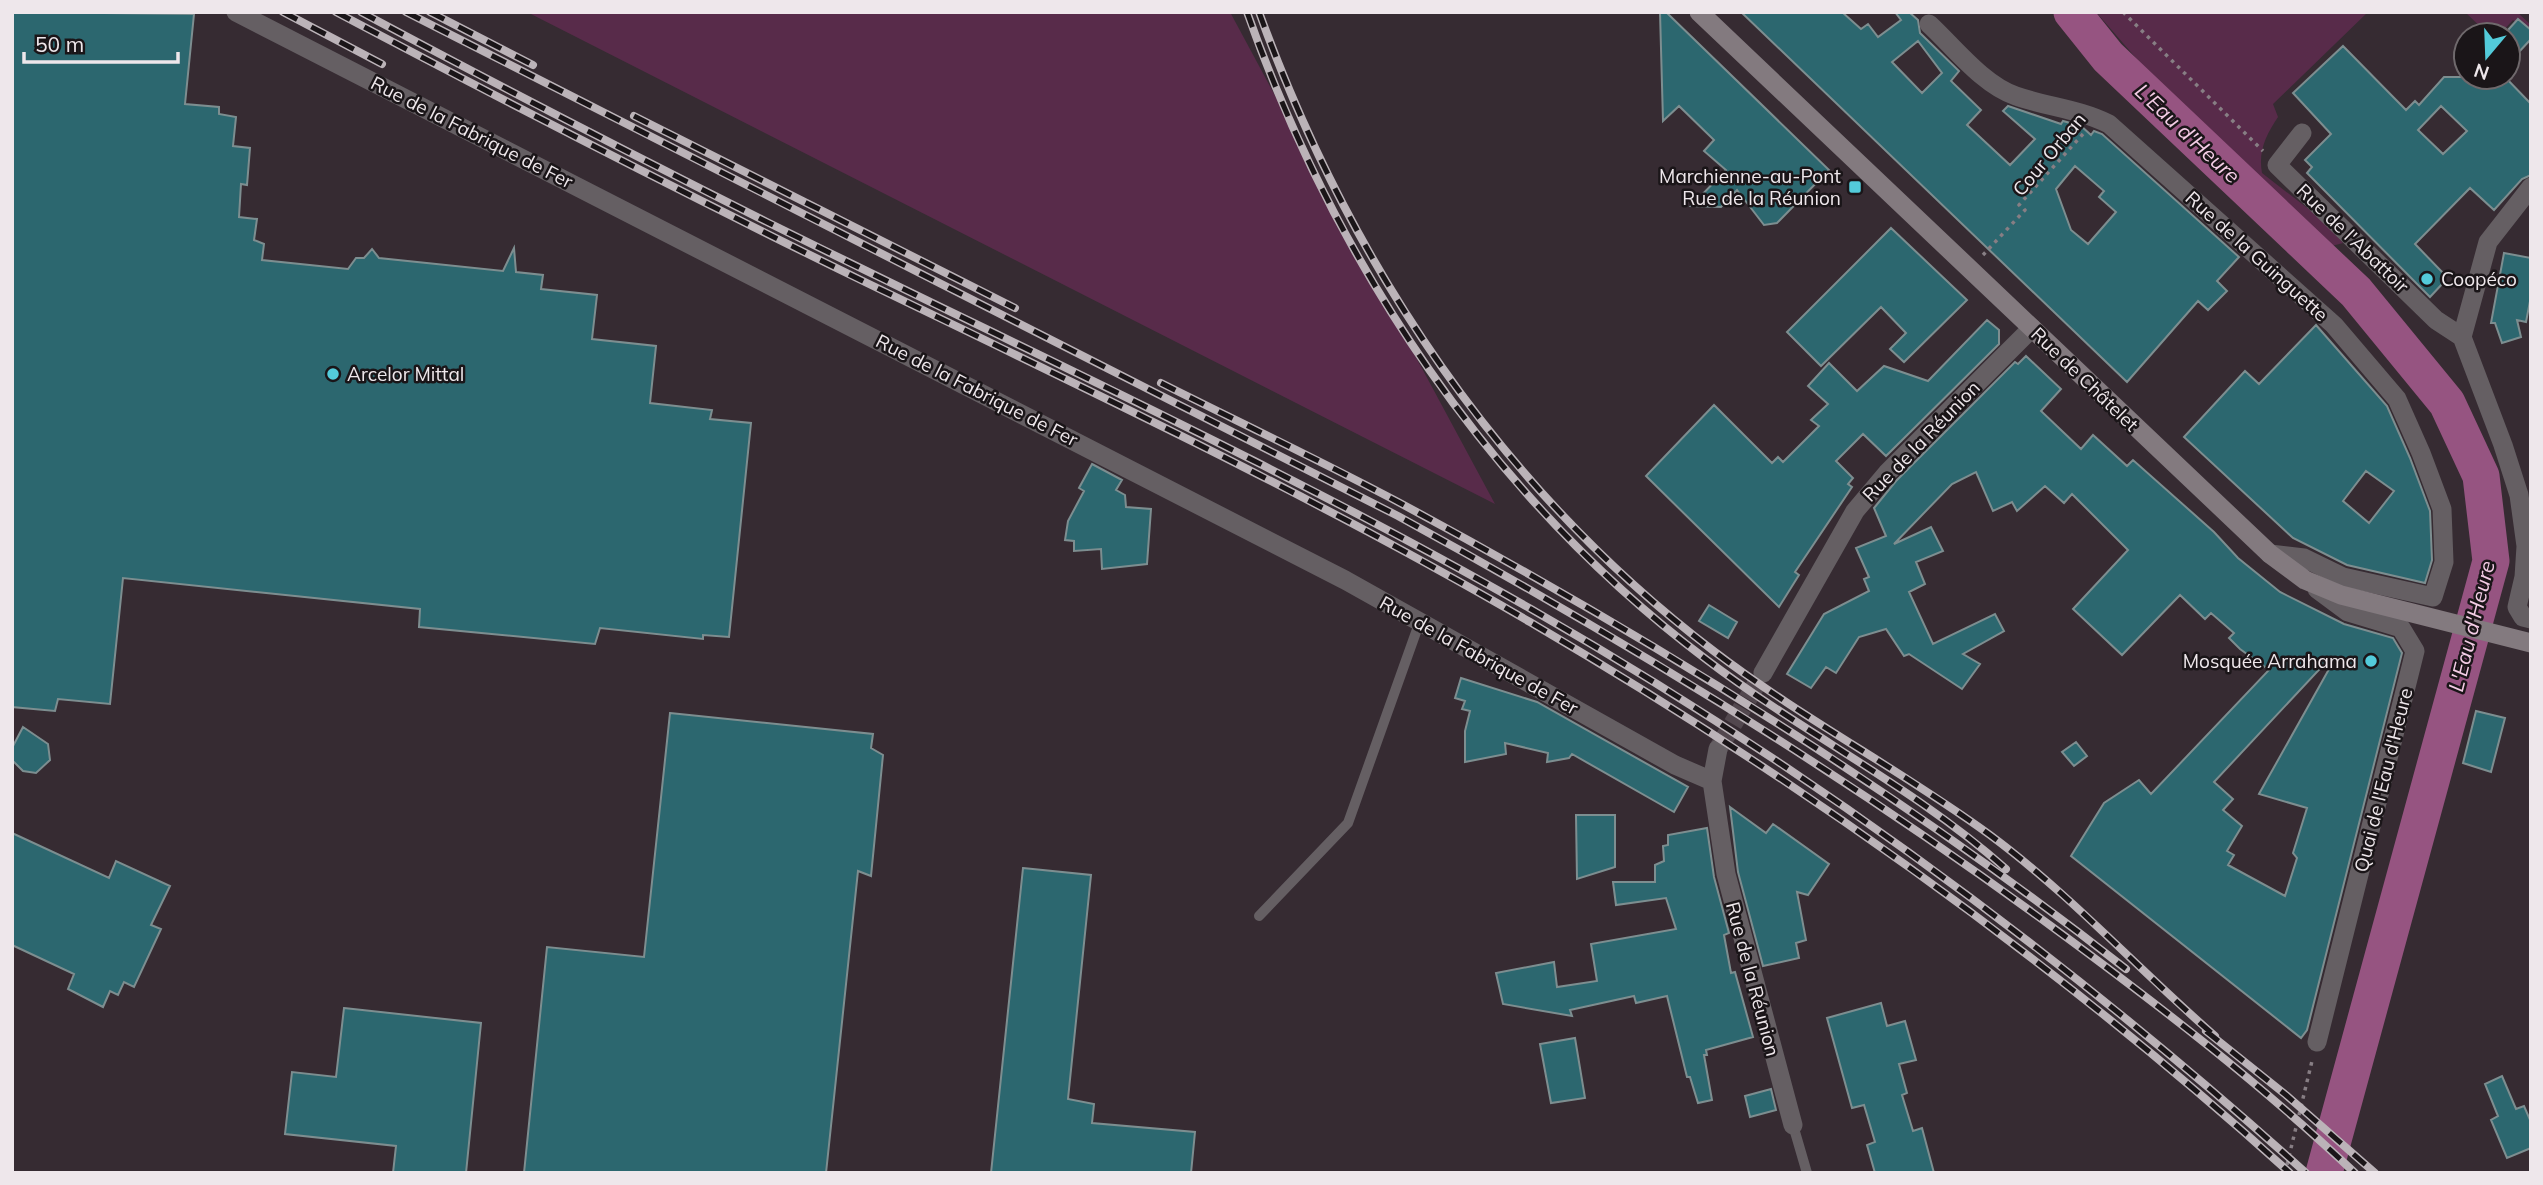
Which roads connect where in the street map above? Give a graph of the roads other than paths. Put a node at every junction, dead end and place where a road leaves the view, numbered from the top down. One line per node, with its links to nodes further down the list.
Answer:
1 (236, 12): 11 (street, Rue de la Fabrique de Fer)
2 (1699, 12): 6 (main road, Rue de Châtelet)
3 (1928, 24): 8 (street, Rue de la Guinguette)
4 (2302, 133): 7 (street, Rue de l'Abattoir)
5 (2531, 187): 7 (street)
6 (2032, 328): 8 (main road, Rue de Châtelet); 13 (street, Rue de la Réunion)
7 (2462, 337): 10 (street)
8 (2270, 554): 9 (main road, Rue de Châtelet)
9 (2305, 580): 12 (main road, Rue de Châtelet); 17 (street, Quai de l'Eau d'Heure)
10 (2531, 619)
11 (1420, 621): 15 (street, Rue de la Fabrique de Fer); 16 (lane)
12 (2531, 643)
13 (1763, 673)
14 (1718, 749): 15 (street, Rue de la Réunion)
15 (1712, 780): 18 (street, Rue de la Réunion)
16 (1259, 916)
17 (2317, 1042)
18 (1793, 1125): 19 (lane)
19 (1807, 1173)

